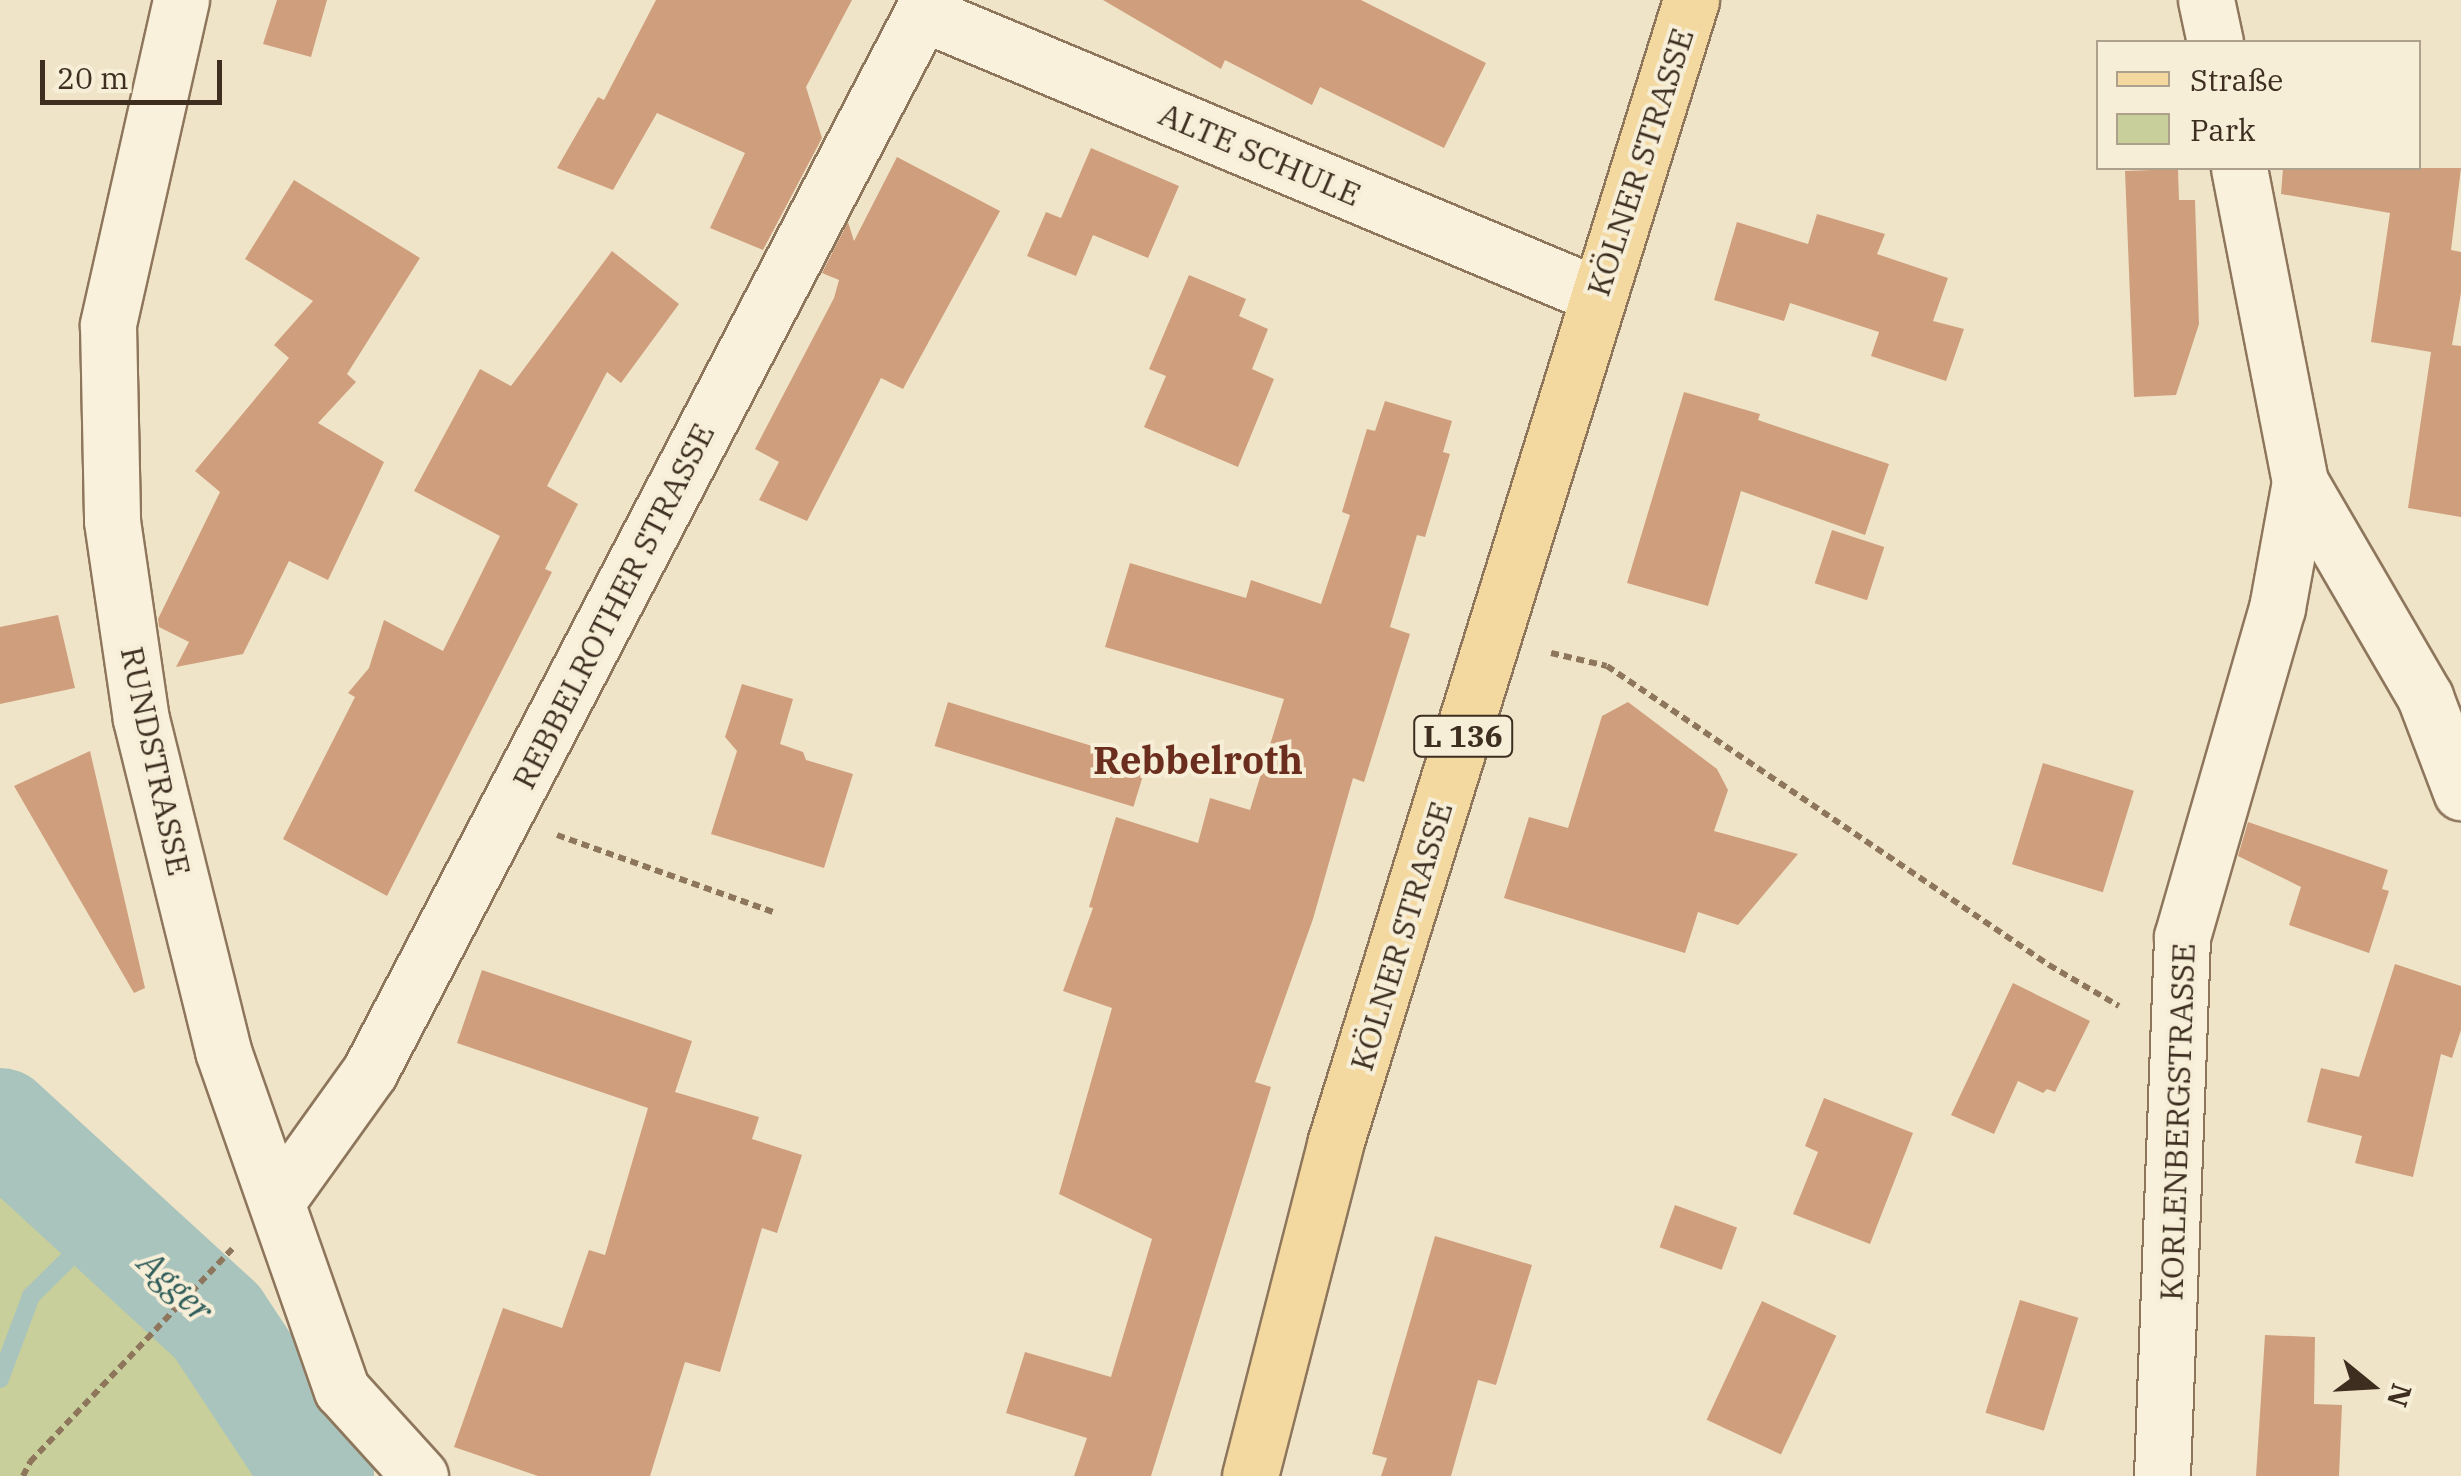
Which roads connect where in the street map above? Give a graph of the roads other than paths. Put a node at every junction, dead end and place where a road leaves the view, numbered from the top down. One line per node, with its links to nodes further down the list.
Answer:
1 (182, 0): 10 (street, RUNDSTRASSE)
2 (1691, 0): 7 (main road, KÖLNER STRASSE / L 136)
3 (2206, 0): 5 (street)
4 (925, 6): 7 (street, ALTE SCHULE); 10 (street, REBBELROTHER STRASSE)
5 (2214, 40)
6 (2239, 170): 8 (street)
7 (1597, 295): 12 (main road, KÖLNER STRASSE / L 136)
8 (2300, 482): 9 (street); 13 (street, KORLENBERGSTRASSE)
9 (2461, 792)
10 (277, 1201): 11 (street, RUNDSTRASSE)
11 (420, 1476)
12 (1250, 1476)
13 (2162, 1476)

